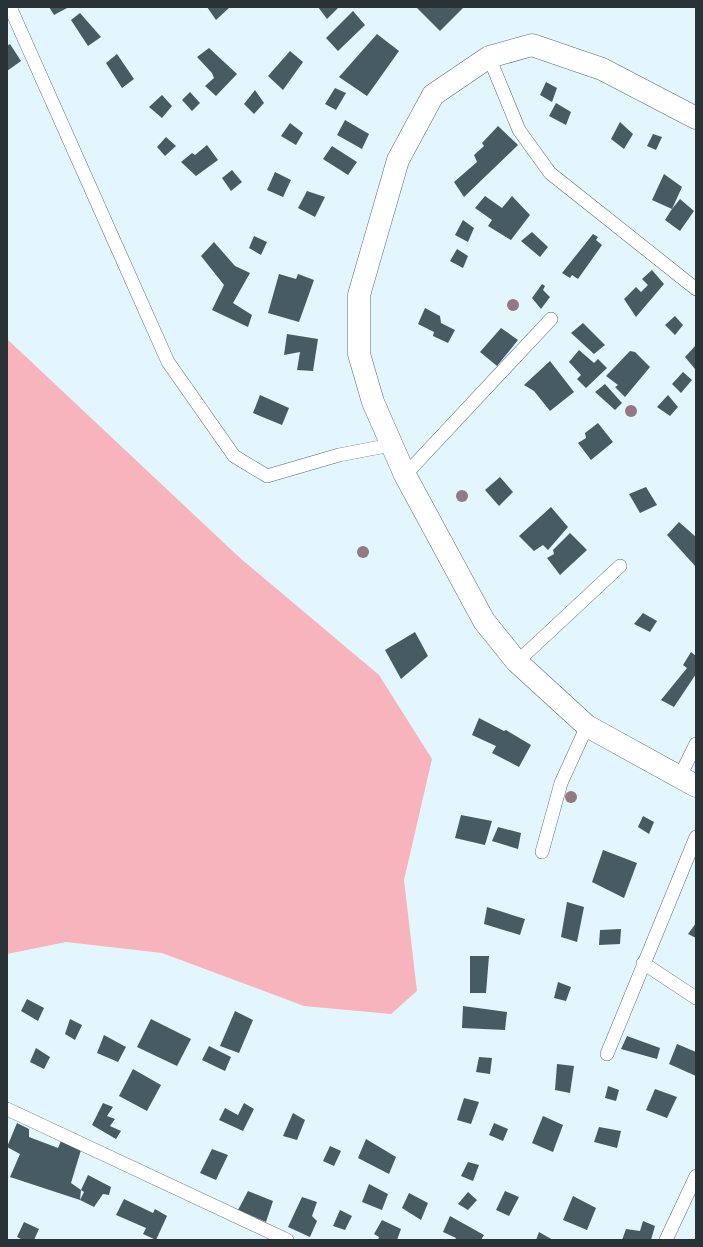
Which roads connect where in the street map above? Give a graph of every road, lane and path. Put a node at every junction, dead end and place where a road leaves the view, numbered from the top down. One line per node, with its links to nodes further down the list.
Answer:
1 (10, 7): 6 (lane)
2 (489, 57): 3 (street); 4 (lane); 6 (street)
3 (696, 118)
4 (696, 289)
5 (551, 319): 7 (lane)
6 (391, 445): 7 (street)
7 (405, 475): 9 (street)
8 (620, 566): 9 (lane)
9 (517, 662): 10 (street)
10 (587, 726): 12 (street); 14 (lane)
11 (696, 744): 12 (lane)
12 (687, 782)
13 (696, 837): 15 (lane)
14 (542, 852)
15 (643, 963): 16 (lane); 17 (lane)
16 (696, 998)
17 (607, 1054)
18 (7, 1109): 20 (lane)
19 (696, 1176): 21 (lane)
20 (287, 1240)
21 (666, 1240)

